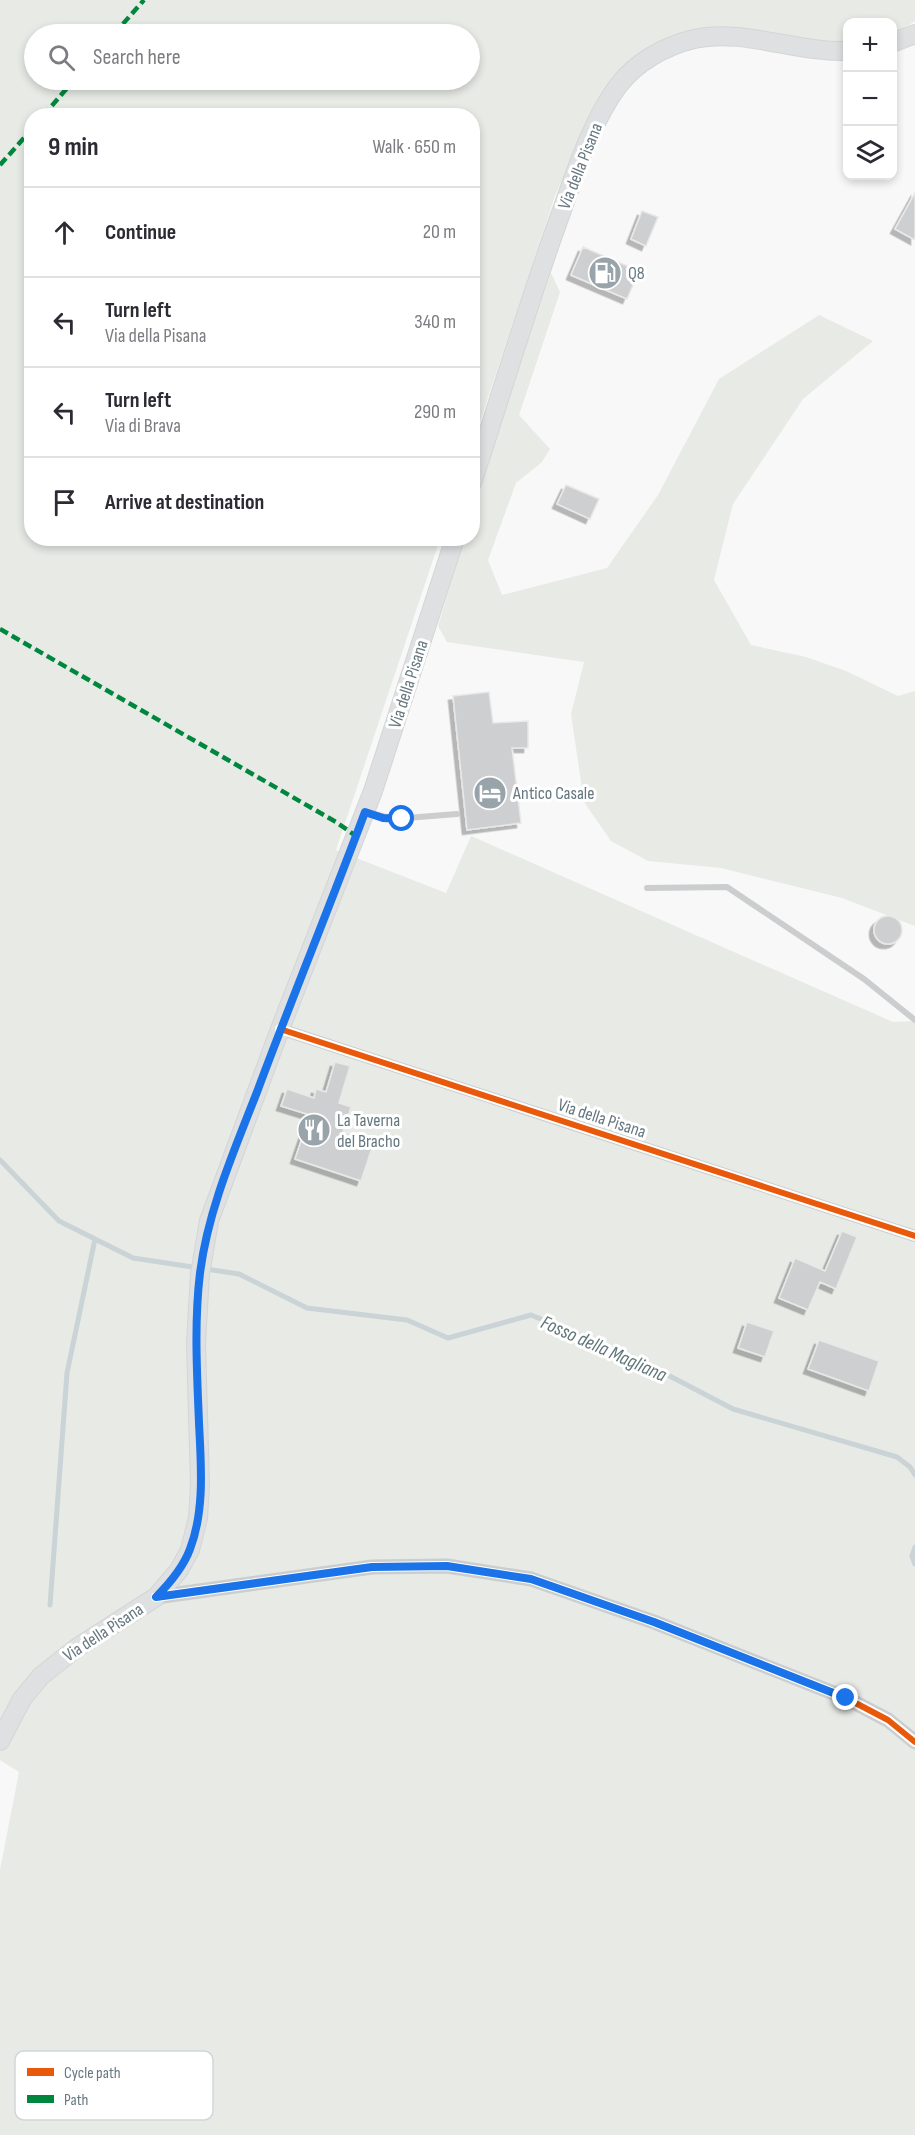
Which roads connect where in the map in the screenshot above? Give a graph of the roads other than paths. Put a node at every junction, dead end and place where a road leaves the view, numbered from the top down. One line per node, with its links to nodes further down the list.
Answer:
1 (915, 34): 2 (main road)
2 (897, 41)
3 (843, 51): 4 (main road, Via della Pisana)
4 (480, 458)
5 (452, 546): 6 (main road, Via della Pisana)
6 (365, 812): 7 (lane); 10 (main road, Via della Pisana)
7 (457, 814)
8 (647, 888): 9 (lane)
9 (915, 1020)
10 (280, 1029): 11 (street, Via della Pisana); 12 (main road, Via della Pisana)
11 (915, 1236)
12 (156, 1597): 13 (main road, Via della Pisana); 14 (street)
13 (0, 1741)
14 (915, 1742)

